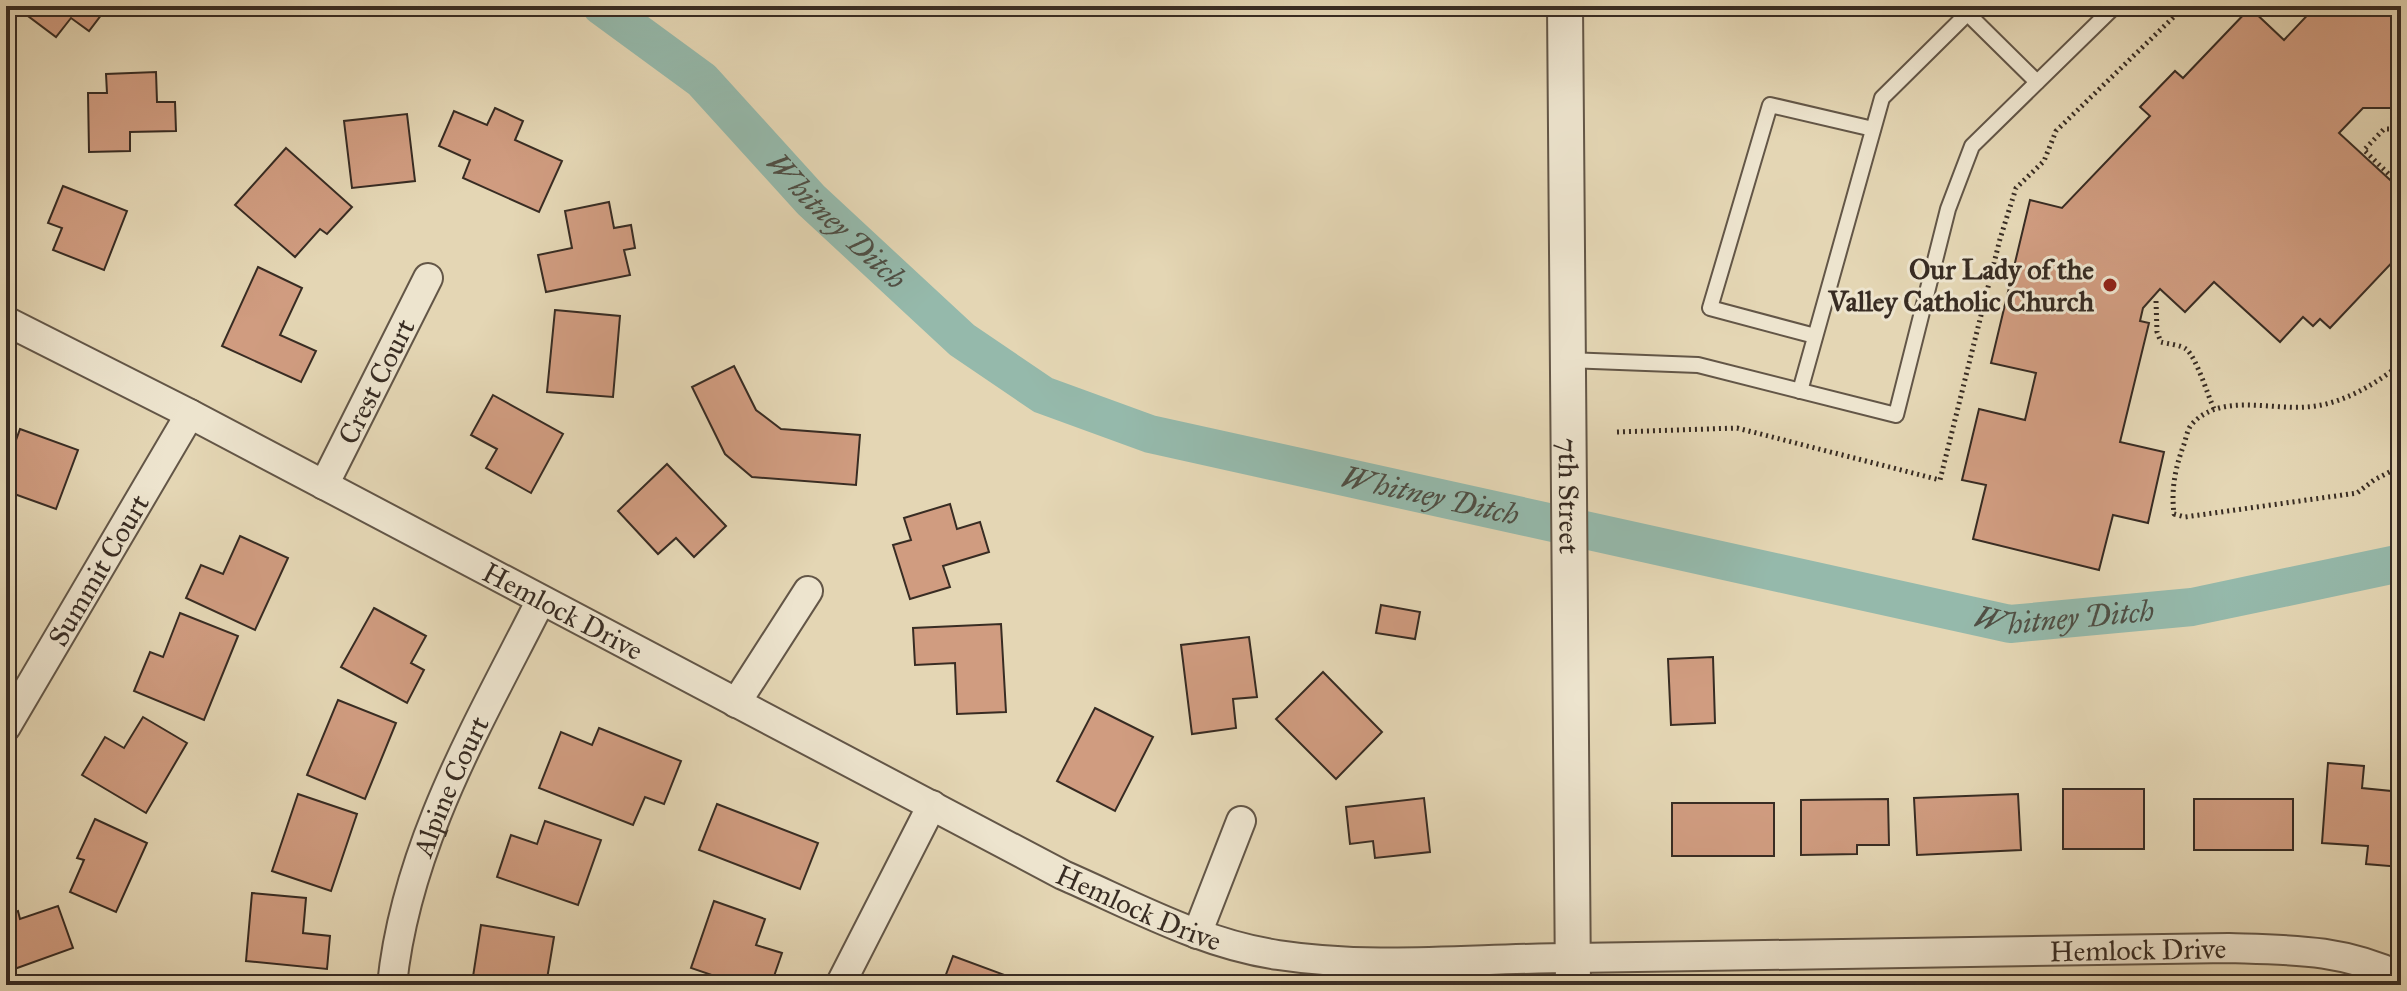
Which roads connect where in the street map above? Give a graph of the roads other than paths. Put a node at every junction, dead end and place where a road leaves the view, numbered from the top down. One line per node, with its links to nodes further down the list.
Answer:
1 (1564, 6): 9 (street, 7th Street)
2 (2115, 6): 4 (lane)
3 (1971, 10): 4 (lane); 5 (lane)
4 (2037, 82): 10 (lane)
5 (1873, 129): 8 (lane); 8 (lane)
6 (428, 278): 12 (street, Crest Court)
7 (6, 321): 11 (street, Hemlock Drive)
8 (1815, 336): 10 (lane)
9 (1567, 360): 10 (lane); 20 (street, 7th Street)
10 (1800, 391)
11 (190, 414): 12 (street, Hemlock Drive); 16 (street, Summit Court)
12 (324, 485): 14 (street, Hemlock Drive)
13 (808, 591): 15 (street)
14 (541, 600): 15 (street, Hemlock Drive); 22 (street, Alpine Court)
15 (736, 703): 17 (street, Hemlock Drive)
16 (6, 727)
17 (932, 805): 19 (street, Hemlock Drive); 23 (street)
18 (1241, 821): 19 (street)
19 (1197, 934): 20 (street, Hemlock Drive)
20 (1572, 971): 21 (street, Hemlock Drive)
21 (2401, 977)
22 (392, 985)
23 (840, 985)

